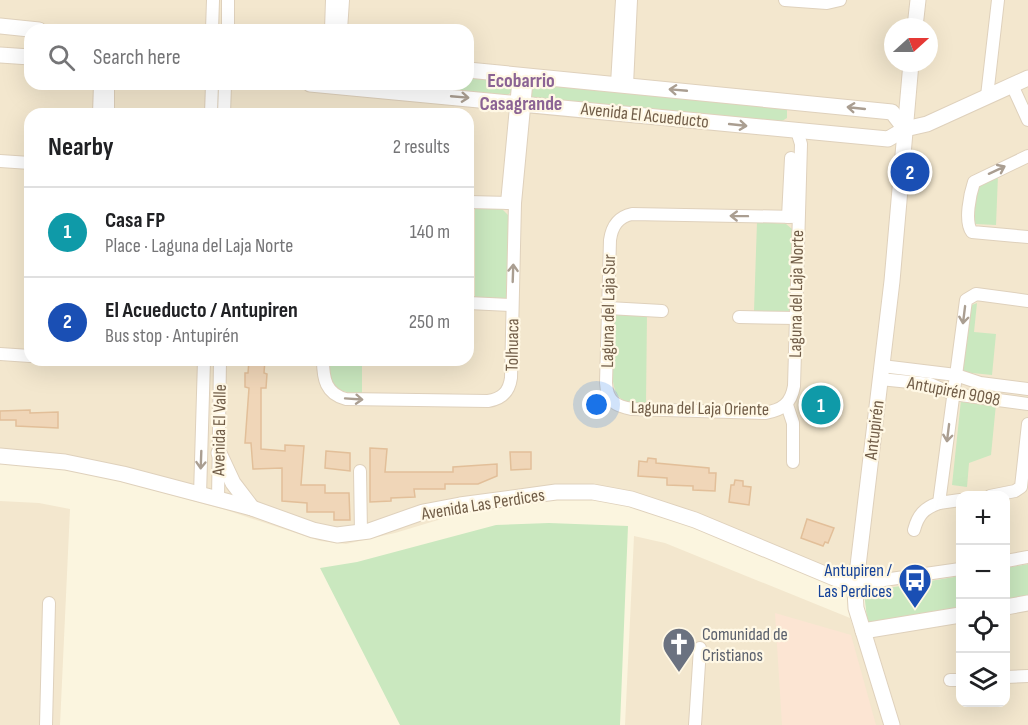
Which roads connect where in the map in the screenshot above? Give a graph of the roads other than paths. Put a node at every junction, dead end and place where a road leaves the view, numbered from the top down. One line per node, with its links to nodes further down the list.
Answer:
1 (213, 0): 12 (street)
2 (228, 0): 13 (street)
3 (332, 0): 14 (street)
4 (343, 0): 15 (street)
5 (622, 0): 24 (street)
6 (631, 0): 24 (street)
7 (786, 0): 8 (street)
8 (840, 0)
9 (918, 0): 11 (street)
10 (998, 0): 31 (street)
11 (916, 18)
12 (212, 24)
13 (228, 24)
14 (331, 24)
15 (341, 24)
16 (0, 26): 17 (street)
17 (24, 28)
18 (0, 54): 19 (street)
19 (24, 56)
20 (474, 71): 22 (street, Avenida El Acueducto)
21 (910, 72): 39 (street, Antupirén)
22 (523, 75): 24 (street, Avenida El Acueducto); 33 (street, Tolhuaca)
23 (1028, 78): 25 (street, Avenida El Acueducto)
24 (622, 85): 32 (street, Avenida El Acueducto, one-way to 24)
25 (1012, 85): 31 (street, Avenida El Acueducto); 38 (street)
26 (99, 90): 34 (street)
27 (108, 90): 35 (street)
28 (212, 90): 36 (street)
29 (225, 90): 37 (street)
30 (386, 90): 33 (street, Avenida El Acueducto, one-way to 33)
31 (987, 96): 39 (street, Avenida El Acueducto)
32 (799, 102): 39 (street, Avenida El Acueducto, one-way to 32); 40 (street)
33 (520, 103): 40 (street, Avenida El Acueducto, one-way to 40); 45 (street, Tolhuaca)
34 (99, 108)
35 (108, 108)
36 (211, 108)
37 (224, 108)
38 (1028, 120)
39 (904, 129): 40 (street, Avenida El Acueducto); 60 (street, Antupirén)
40 (797, 131): 46 (street, Laguna del Laja Norte)
41 (1028, 156): 47 (street, one-way to 41)
42 (0, 161): 43 (street)
43 (24, 163)
44 (474, 202): 45 (street)
45 (511, 203): 50 (street, Tolhuaca, one-way to 45)
46 (793, 217): 51 (street, Laguna del Laja Sur, one-way to 51); 54 (street, Laguna del Laja Norte)
47 (1028, 237)
48 (1028, 301): 61 (street, Antupirén 9098, one-way to 61)
49 (474, 303): 50 (street)
50 (512, 305): 59 (street, Tolhuaca, one-way to 50)
51 (608, 308): 52 (street); 64 (street, Laguna del Laja Sur)
52 (662, 311)
53 (739, 317): 54 (street)
54 (796, 318): 66 (street, Laguna del Laja Norte)
55 (0, 354): 56 (street)
56 (24, 356)
57 (204, 366): 73 (street, Avenida El Valle, one-way to 73)
58 (220, 366): 68 (street, Avenida El Valle)
59 (323, 366)
60 (881, 372): 61 (street, Antupirén 9098); 63 (street, Antupirén 9098); 83 (street, Antupirén)
61 (956, 375): 62 (street, Antupirén 9098); 63 (street)
62 (1028, 389)
63 (953, 394): 65 (street, Antupirén 9098); 76 (street, one-way to 76)
64 (613, 403): 66 (street, Laguna del Laja Oriente)
65 (1028, 404)
66 (787, 405): 70 (street)
67 (1028, 424): 72 (street)
68 (219, 453): 74 (street, Avenida El Valle); 77 (street)
69 (0, 456): 73 (street, Avenida Las Perdices)
70 (793, 462)
71 (360, 471): 79 (street)
72 (1010, 492)
73 (200, 495): 74 (street, Avenida Las Perdices)
74 (218, 500): 77 (street, Avenida Las Perdices)
75 (956, 501): 76 (street)
76 (939, 503): 78 (street)
77 (252, 508): 79 (street, Avenida Las Perdices)
78 (914, 530)
79 (361, 532): 83 (street, Avenida Las Perdices)
80 (1028, 557): 81 (street)
81 (1010, 560)
82 (956, 570): 83 (street, Avenida Las Perdices)
83 (856, 584): 88 (street, Antupirén)
84 (49, 603): 92 (street)
85 (1028, 603): 86 (street)
86 (1010, 606)
87 (956, 616): 88 (street)
88 (863, 631): 94 (street, Antupirén)
89 (700, 648): 93 (street)
90 (1028, 676): 91 (street)
91 (1010, 677)
92 (46, 725)
93 (695, 725)
94 (892, 725)

